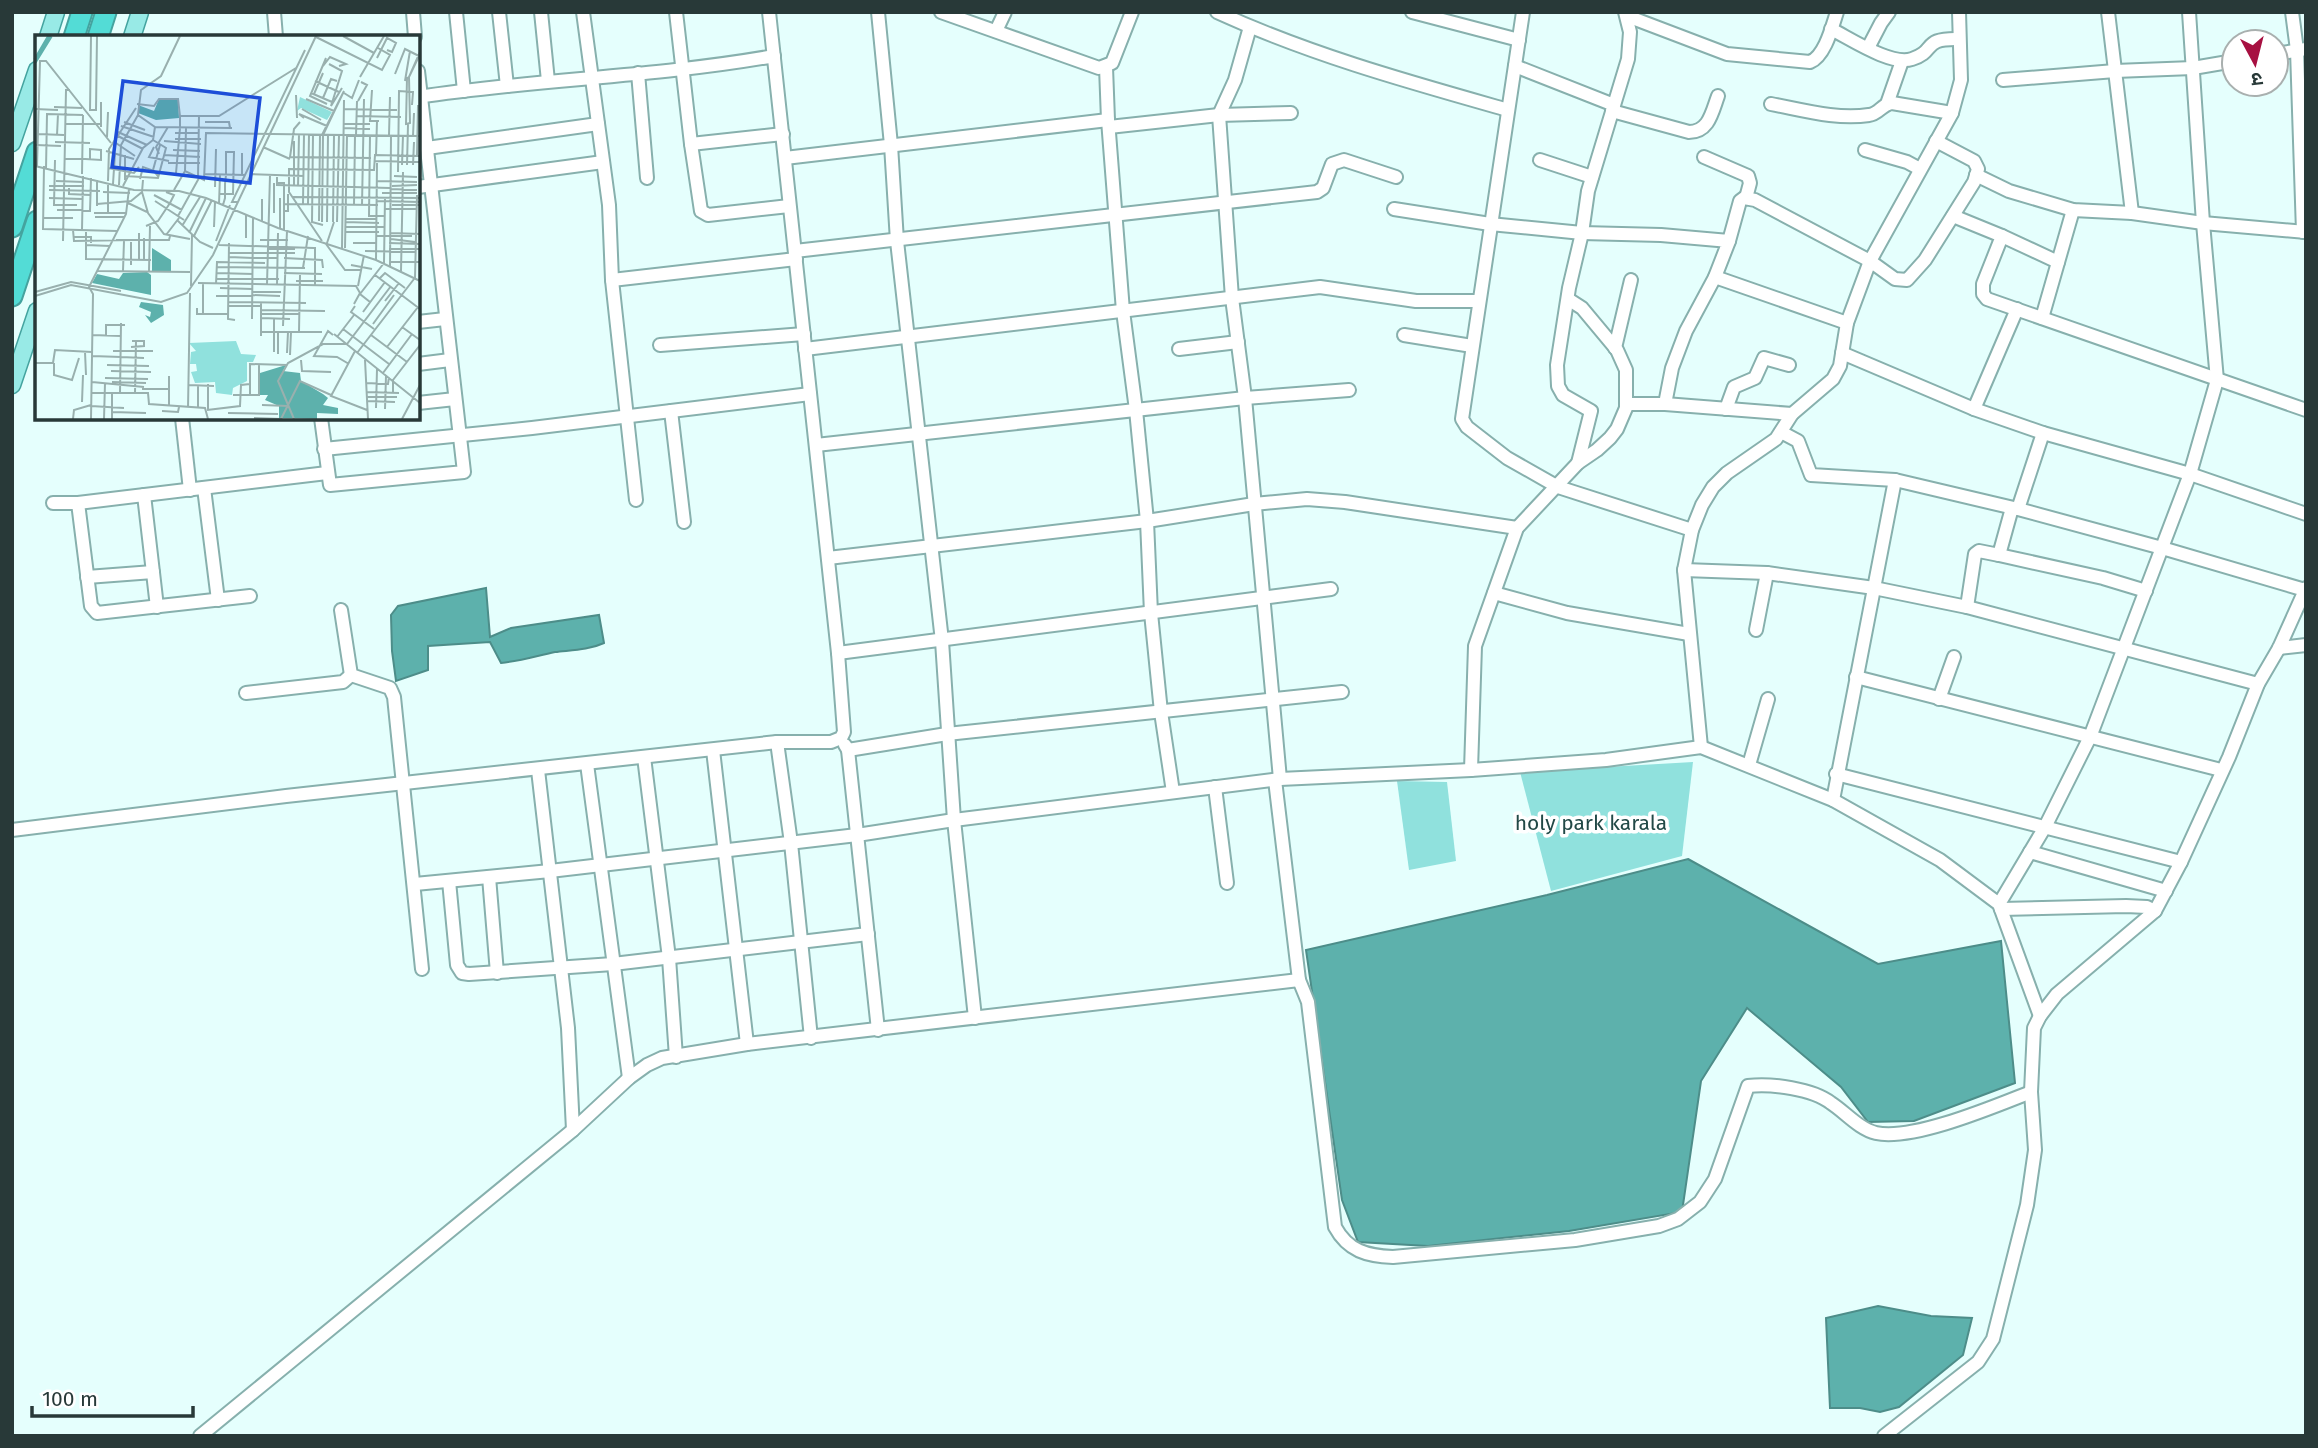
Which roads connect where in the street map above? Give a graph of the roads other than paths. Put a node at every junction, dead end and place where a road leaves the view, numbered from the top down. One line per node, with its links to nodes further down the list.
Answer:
1 (56, 12): 30 (main road)
2 (82, 12): 31 (highway)
3 (106, 12): 32 (highway)
4 (140, 12): 33 (main road)
5 (274, 12): 34 (street)
6 (413, 12): 35 (street)
7 (456, 12): 54 (street)
8 (499, 12): 53 (street)
9 (541, 12): 52 (street)
10 (583, 12): 50 (street)
11 (676, 12): 46 (street)
12 (769, 12): 40 (street)
13 (878, 12): 71 (street)
14 (1005, 12): 29 (street)
15 (1132, 12): 44 (street)
16 (1217, 12): 27 (street)
17 (1412, 12): 36 (street)
18 (1523, 12): 36 (street)
19 (1837, 12): 28 (street)
20 (1889, 12): 38 (street)
21 (1959, 12): 37 (street)
22 (2108, 12): 47 (street)
23 (2189, 12): 45 (street)
24 (2291, 12): 39 (street)
25 (949, 13): 29 (street)
26 (1626, 14): 28 (street); 60 (street)
27 (1250, 27): 61 (street); 64 (street)
28 (1831, 29): 38 (street)
29 (996, 30): 44 (street)
30 (49, 35)
31 (75, 35)
32 (99, 35)
33 (133, 35)
34 (276, 35)
35 (415, 35)
36 (1518, 40): 43 (street)
37 (1959, 40): 41 (street); 63 (street)
38 (1868, 48): 41 (street)
39 (2301, 50): 97 (street)
40 (774, 56): 46 (street); 67 (street)
41 (1902, 61): 59 (street)
42 (2220, 63): 45 (street)
43 (1515, 66): 60 (street); 61 (street)
44 (1106, 67): 66 (street)
45 (2193, 68): 47 (street); 93 (street)
46 (684, 70): 48 (street); 70 (street)
47 (2115, 71): 51 (street); 90 (street)
48 (638, 73): 50 (street); 83 (street)
49 (35, 76): 69 (main road)
50 (591, 77): 52 (street); 65 (street)
51 (2003, 80)
52 (548, 81): 53 (street)
53 (507, 86): 54 (street)
54 (464, 91): 56 (street)
55 (1718, 96): 60 (street)
56 (420, 97)
57 (420, 103): 72 (street)
58 (1771, 104): 59 (street)
59 (1886, 104): 63 (street)
60 (1613, 108): 82 (street)
61 (1508, 110): 94 (street)
62 (1291, 113): 64 (street)
63 (1952, 113): 68 (street)
64 (1219, 115): 66 (street); 86 (street)
65 (598, 124): 72 (street); 78 (street)
66 (1108, 124): 71 (street); 91 (street)
67 (783, 134): 70 (street); 76 (street)
68 (1936, 141): 79 (street); 80 (street)
69 (12, 144)
70 (691, 144): 87 (street)
71 (891, 145): 76 (street); 100 (street)
72 (427, 148): 84 (street)
73 (1865, 150): 79 (street)
74 (1704, 157): 85 (street)
75 (35, 158): 95 (highway)
76 (785, 158): 87 (street)
77 (1540, 160): 82 (street)
78 (604, 162): 84 (street); 106 (street)
79 (1920, 169): 103 (street)
80 (1976, 175): 89 (street); 92 (street)
81 (1396, 177): 86 (street)
82 (1592, 177): 98 (street)
83 (647, 178)
84 (425, 186): 116 (street)
85 (1746, 198): 101 (street); 103 (street)
86 (1226, 204): 91 (street); 109 (street)
87 (789, 206): 102 (street)
88 (1394, 209): 94 (street)
89 (2073, 210): 90 (street); 104 (street)
90 (2132, 213): 93 (street)
91 (1116, 216): 100 (street); 113 (street)
92 (1952, 216): 99 (street); 103 (street)
93 (2203, 223): 97 (street); 132 (street)
94 (1490, 225): 98 (street); 111 (street)
95 (12, 227)
96 (35, 228): 108 (highway)
97 (2305, 232)
98 (1583, 233): 101 (street); 110 (street)
99 (2003, 236): 104 (street); 112 (street)
100 (897, 241): 102 (street); 121 (street)
101 (1728, 241): 105 (street)
102 (795, 255): 106 (street); 119 (street)
103 (1870, 261): 118 (street)
104 (2058, 262): 115 (street)
105 (1715, 277): 118 (street); 140 (street)
106 (612, 280): 147 (street)
107 (1631, 280): 125 (street)
108 (12, 296)
109 (1232, 298): 111 (street); 113 (street); 122 (street)
110 (1568, 299): 125 (street); 156 (street)
111 (1479, 301): 124 (street)
112 (2017, 309): 115 (street); 143 (street)
113 (1123, 311): 121 (street); 142 (street)
114 (35, 317): 133 (main road)
115 (2042, 318): 132 (street)
116 (445, 319): 117 (street); 129 (street)
117 (420, 322)
118 (1847, 323): 128 (street)
119 (804, 334): 123 (street); 126 (street)
120 (1404, 335): 124 (street)
121 (907, 337): 126 (street); 152 (street)
122 (1238, 342): 127 (street); 136 (street)
123 (660, 345)
124 (1472, 346): 160 (street)
125 (1615, 348): 139 (street)
126 (805, 349): 135 (street)
127 (1179, 349)
128 (1842, 353): 143 (street); 146 (street)
129 (450, 360): 130 (street); 137 (street)
130 (420, 364)
131 (1789, 365): 141 (street)
132 (2217, 380): 145 (street); 158 (street)
133 (12, 385)
134 (1349, 390): 136 (street)
135 (810, 394): 144 (street); 154 (street)
136 (1245, 398): 142 (street); 166 (street)
137 (455, 399): 138 (street); 153 (street)
138 (420, 402)
139 (1626, 404): 140 (street); 156 (street)
140 (1665, 404): 141 (street)
141 (1726, 409): 146 (street)
142 (1136, 410): 152 (street); 169 (street)
143 (1974, 410): 151 (street)
144 (671, 411): 147 (street); 170 (street)
145 (2306, 411)
146 (1792, 414): 150 (street)
147 (626, 416): 153 (street); 163 (street)
148 (182, 420): 161 (street)
149 (321, 420): 155 (street)
150 (1781, 432): 159 (street); 172 (street)
151 (2043, 433): 158 (street); 167 (street)
152 (918, 434): 154 (street); 173 (street)
153 (459, 435): 155 (street); 157 (street)
154 (816, 445): 176 (street)
155 (324, 449): 157 (street)
156 (1578, 463): 160 (street)
157 (327, 473): 161 (street)
158 (2190, 474): 168 (street); 174 (street)
159 (1895, 480): 167 (street); 181 (street)
160 (1558, 487): 171 (street); 172 (street)
161 (197, 489): 162 (street); 188 (street)
162 (144, 495): 165 (street); 178 (street)
163 (636, 500)
164 (53, 503): 165 (street)
165 (78, 503): 180 (street)
166 (1254, 504): 169 (street); 171 (street); 187 (street)
167 (2015, 509): 174 (street); 175 (street)
168 (2306, 514)
169 (1147, 521): 173 (street); 192 (street)
170 (684, 522)
171 (1517, 528): 185 (street)
172 (1692, 530): 177 (street)
173 (931, 547): 176 (street); 195 (street)
174 (2162, 548): 183 (street); 184 (street)
175 (1999, 555): 184 (street); 190 (street)
176 (828, 558): 199 (street)
177 (1684, 569): 179 (street); 194 (street)
178 (153, 572): 180 (street); 189 (street)
179 (1767, 573): 181 (street); 193 (street)
180 (87, 577): 189 (street)
181 (1874, 588): 190 (street); 202 (street)
182 (1331, 589): 187 (street)
183 (2305, 589): 197 (street)
184 (2146, 591): 198 (street)
185 (1494, 593): 194 (street); 221 (street)
186 (250, 596): 188 (street)
187 (1263, 597): 192 (street); 206 (street)
188 (218, 600): 189 (street)
189 (157, 607)
190 (1967, 607): 198 (street)
191 (341, 610): 201 (street)
192 (1152, 613): 195 (street); 209 (street)
193 (1756, 630)
194 (1689, 634): 214 (street)
195 (942, 641): 199 (street); 210 (street)
196 (2306, 645): 197 (street)
197 (2279, 648): 203 (street)
198 (2123, 650): 203 (street); 211 (street)
199 (838, 653): 212 (street)
200 (1954, 657): 208 (street)
201 (351, 675): 205 (street); 225 (street)
202 (1856, 677): 208 (street); 223 (street)
203 (2258, 684): 222 (street)
204 (1342, 692): 206 (street)
205 (246, 693)
206 (1273, 698): 209 (street); 224 (street)
207 (1769, 699): 219 (street)
208 (1939, 699): 211 (street)
209 (1161, 712): 210 (street); 227 (street)
210 (947, 734): 216 (street); 229 (street)
211 (2090, 737): 222 (street); 230 (street)
212 (841, 738): 213 (street); 216 (street)
213 (777, 743): 215 (street); 233 (street)
214 (1700, 747): 219 (street); 221 (street)
215 (713, 750): 217 (street); 234 (street)
216 (848, 750): 232 (street)
217 (644, 757): 218 (street); 236 (street)
218 (587, 764): 220 (street); 238 (street)
219 (1749, 765): 228 (street)
220 (538, 770): 225 (street); 239 (street)
221 (1471, 770): 224 (street)
222 (2221, 770): 237 (street)
223 (1836, 775): 228 (street); 230 (street)
224 (1278, 779): 226 (street); 255 (street)
225 (403, 785): 231 (street); 243 (street)
226 (1215, 787): 227 (street); 242 (street)
227 (1173, 792): 229 (street)
228 (1833, 800): 245 (street)
229 (954, 820): 232 (street); 257 (street)
230 (2045, 827): 235 (street); 237 (street)
231 (12, 830)
232 (857, 835): 233 (street); 247 (street)
233 (791, 843): 234 (street); 248 (street)
234 (726, 850): 236 (street); 249 (street)
235 (2030, 852): 244 (street); 245 (street)
236 (656, 859): 238 (street); 250 (street)
237 (2182, 862): 244 (street)
238 (601, 865): 239 (street); 251 (street)
239 (550, 871): 240 (street); 253 (street)
240 (489, 877): 241 (street); 254 (street)
241 (449, 881): 243 (street); 254 (street)
242 (1227, 883)
243 (415, 884): 252 (street)
244 (2166, 891): 246 (street)
245 (2000, 906): 246 (street); 256 (street)
246 (2155, 911): 256 (street)
247 (867, 934): 248 (street); 258 (street)
248 (801, 942): 249 (street); 259 (street)
249 (737, 950): 250 (street); 260 (street)
250 (669, 958): 251 (street); 261 (street)
251 (612, 964): 253 (street); 262 (street)
252 (422, 969)
253 (562, 969): 254 (street); 264 (street)
254 (497, 973)
255 (1299, 980): 257 (street); 263 (street)
256 (2040, 1016): 263 (street)
257 (975, 1018): 258 (street)
258 (878, 1030): 259 (street)
259 (811, 1038): 260 (street)
260 (747, 1044): 261 (street)
261 (676, 1057): 262 (street)
262 (629, 1078): 264 (street)
263 (2031, 1092): 266 (street)
264 (573, 1130): 265 (street)
265 (200, 1436)
266 (1884, 1436)

